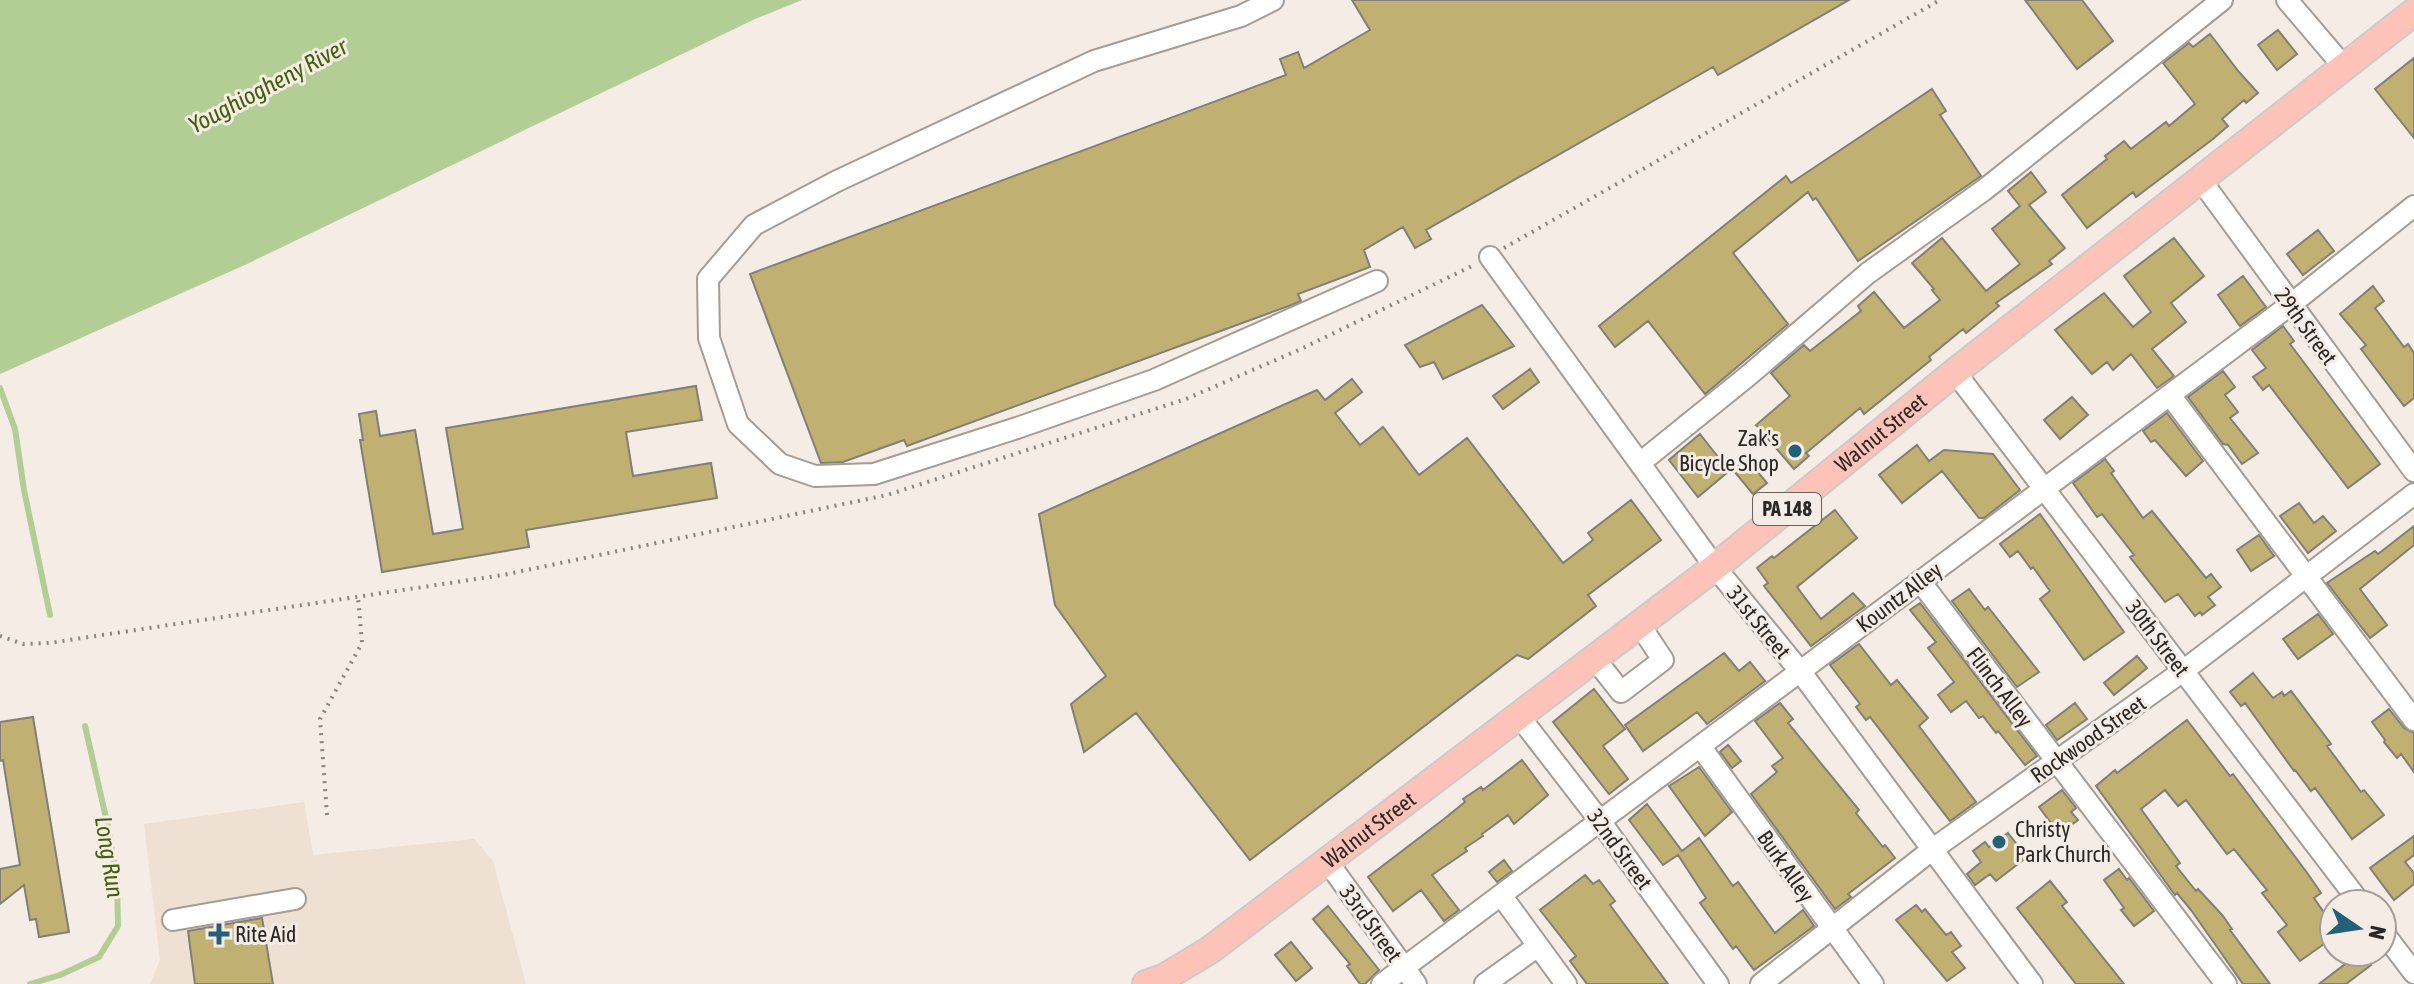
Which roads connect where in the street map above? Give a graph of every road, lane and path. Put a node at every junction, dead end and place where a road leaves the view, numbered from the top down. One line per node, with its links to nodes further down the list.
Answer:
1 (1273, 0): 10 (street)
2 (1940, 0): 9 (path)
3 (2222, 0): 14 (street)
4 (2287, 0): 6 (street)
5 (2414, 12): 6 (main road, Walnut Street / PA 148)
6 (2344, 67): 7 (main road, Walnut Street / PA 148)
7 (2200, 179): 11 (street, 29th Street); 12 (main road, Walnut Street / PA 148)
8 (2413, 208): 11 (street, Kountz Alley)
9 (1490, 257): 14 (street, 31st Street); 21 (path)
10 (1377, 281)
11 (2290, 305): 13 (street, Kountz Alley); 15 (street, 29th Street)
12 (1955, 372): 16 (street, 30th Street); 18 (main road, Walnut Street / PA 148)
13 (2170, 395): 16 (street, Kountz Alley); 19 (street)
14 (1640, 463): 18 (street, 31st Street)
15 (2414, 471)
16 (2044, 489): 20 (street, Kountz Alley); 26 (street, 30th Street)
17 (2414, 494): 19 (street, Rockwood Street)
18 (1715, 567): 22 (main road, Walnut Street / PA 148); 25 (street, 31st Street)
19 (2306, 577): 26 (street, Rockwood Street); 28 (street)
20 (1920, 581): 25 (street, Kountz Alley); 30 (street, Flinch Alley)
21 (358, 596): 23 (path); 31 (path)
22 (1640, 625): 24 (main road, Walnut Street / PA 148); 24 (street)
23 (0, 636)
24 (1595, 659): 27 (main road, Walnut Street / PA 148)
25 (1800, 671): 29 (street, Kountz Alley); 33 (street, 31st Street)
26 (2183, 671): 30 (street, Rockwood Street); 35 (street, 30th Street)
27 (1519, 716): 32 (street, 32nd Street); 34 (main road, Walnut Street / PA 148)
28 (2414, 720)
29 (1700, 746): 32 (street, Kountz Alley); 39 (street, Burk Alley)
30 (2056, 761): 33 (street, Rockwood Street); 52 (street, Flinch Alley)
31 (327, 815)
32 (1600, 821): 36 (street, Kountz Alley); 48 (street, 32nd Street)
33 (1933, 849): 39 (street, Rockwood Street); 51 (street, 31st Street)
34 (1327, 861): 43 (street, 33rd Street); 44 (main road, Walnut Street / PA 148)
35 (2349, 888)
36 (1501, 895): 40 (street); 43 (street, Kountz Alley)
37 (295, 899): 38 (street)
38 (173, 920)
39 (1831, 929): 49 (street, Rockwood Street); 50 (street, Burk Alley)
40 (1538, 946): 46 (street); 47 (street)
41 (2398, 952): 42 (street)
42 (2414, 973)
43 (1410, 976): 45 (street, Kountz Alley)
44 (1146, 984)
45 (1382, 984)
46 (1485, 984)
47 (1566, 984)
48 (1718, 984)
49 (1761, 984)
50 (1873, 984)
51 (2032, 984)
52 (2226, 984)

